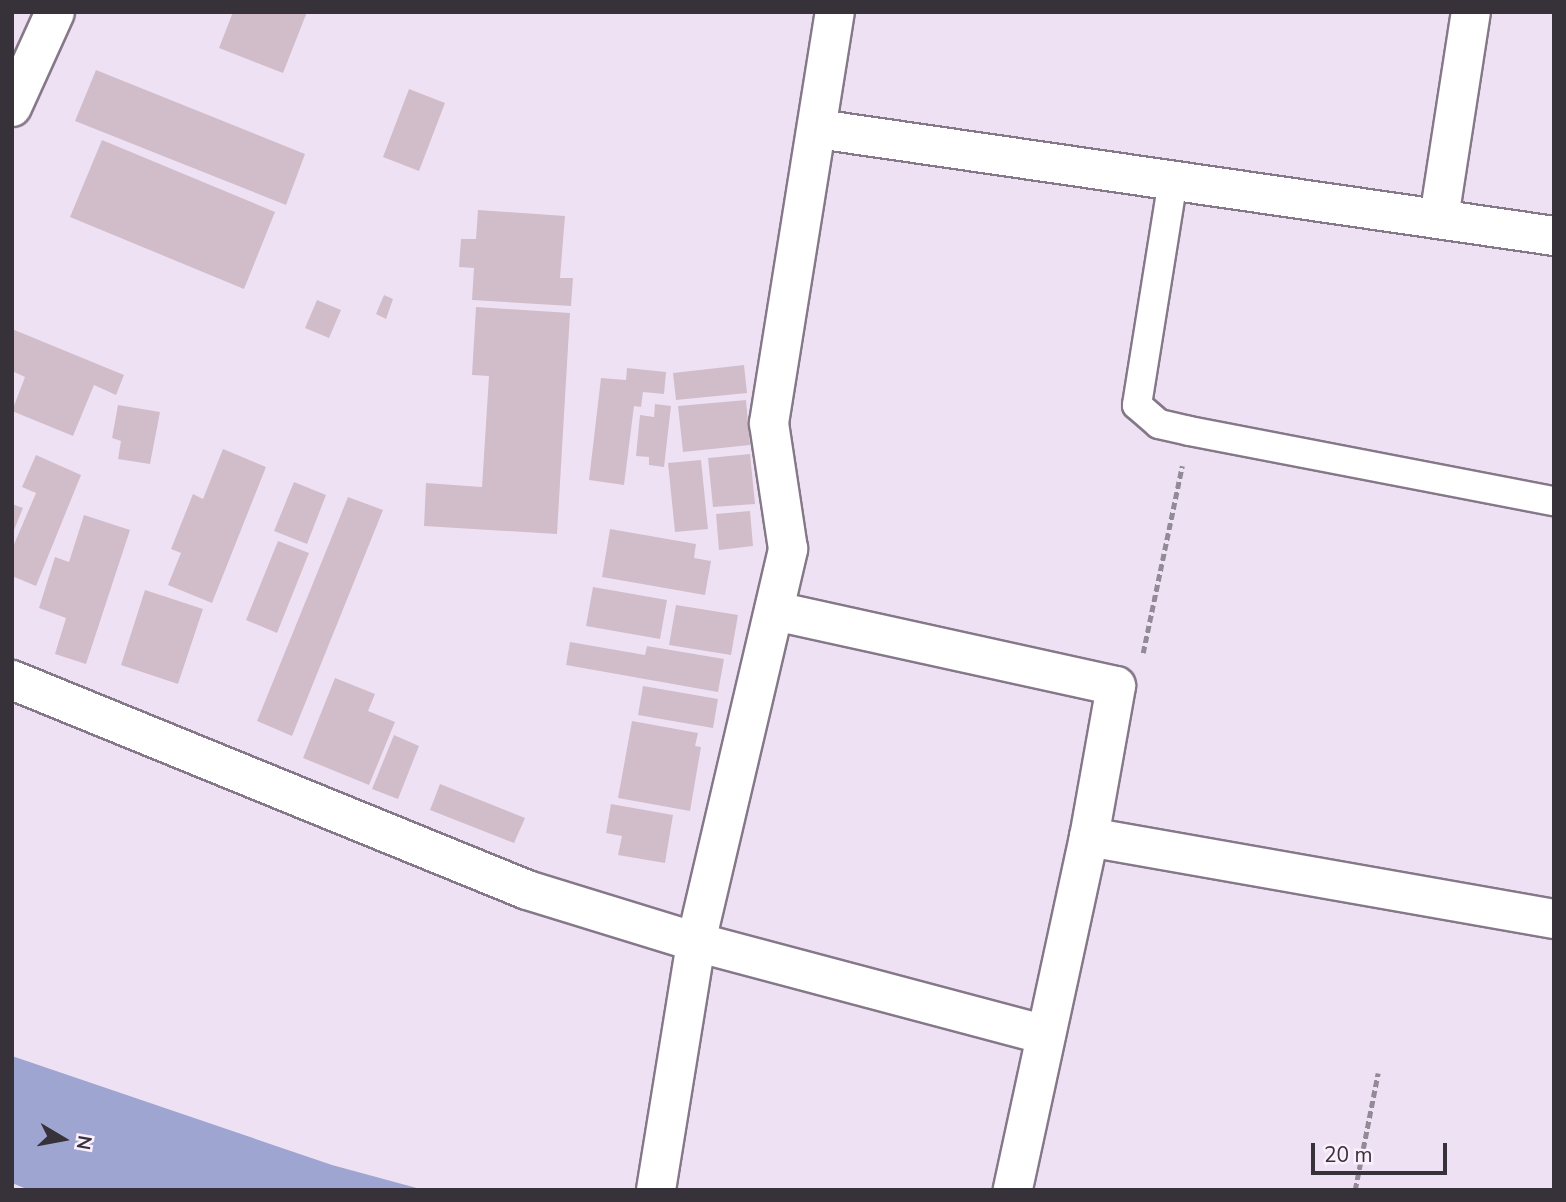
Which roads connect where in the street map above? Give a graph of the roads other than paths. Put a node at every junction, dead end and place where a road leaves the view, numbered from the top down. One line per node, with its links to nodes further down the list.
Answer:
1 (54, 12): 4 (street)
2 (835, 12): 5 (street)
3 (1471, 12): 7 (street)
4 (12, 107)
5 (818, 129): 6 (street); 10 (street)
6 (1172, 180): 7 (street); 9 (lane)
7 (1439, 218): 8 (street)
8 (1554, 236)
9 (1554, 501)
10 (775, 611): 12 (street); 14 (street)
11 (12, 680): 14 (street)
12 (1089, 837): 13 (street); 15 (street)
13 (1554, 919)
14 (696, 942): 15 (street); 16 (street)
15 (1046, 1035): 17 (street)
16 (656, 1190)
17 (1013, 1190)

